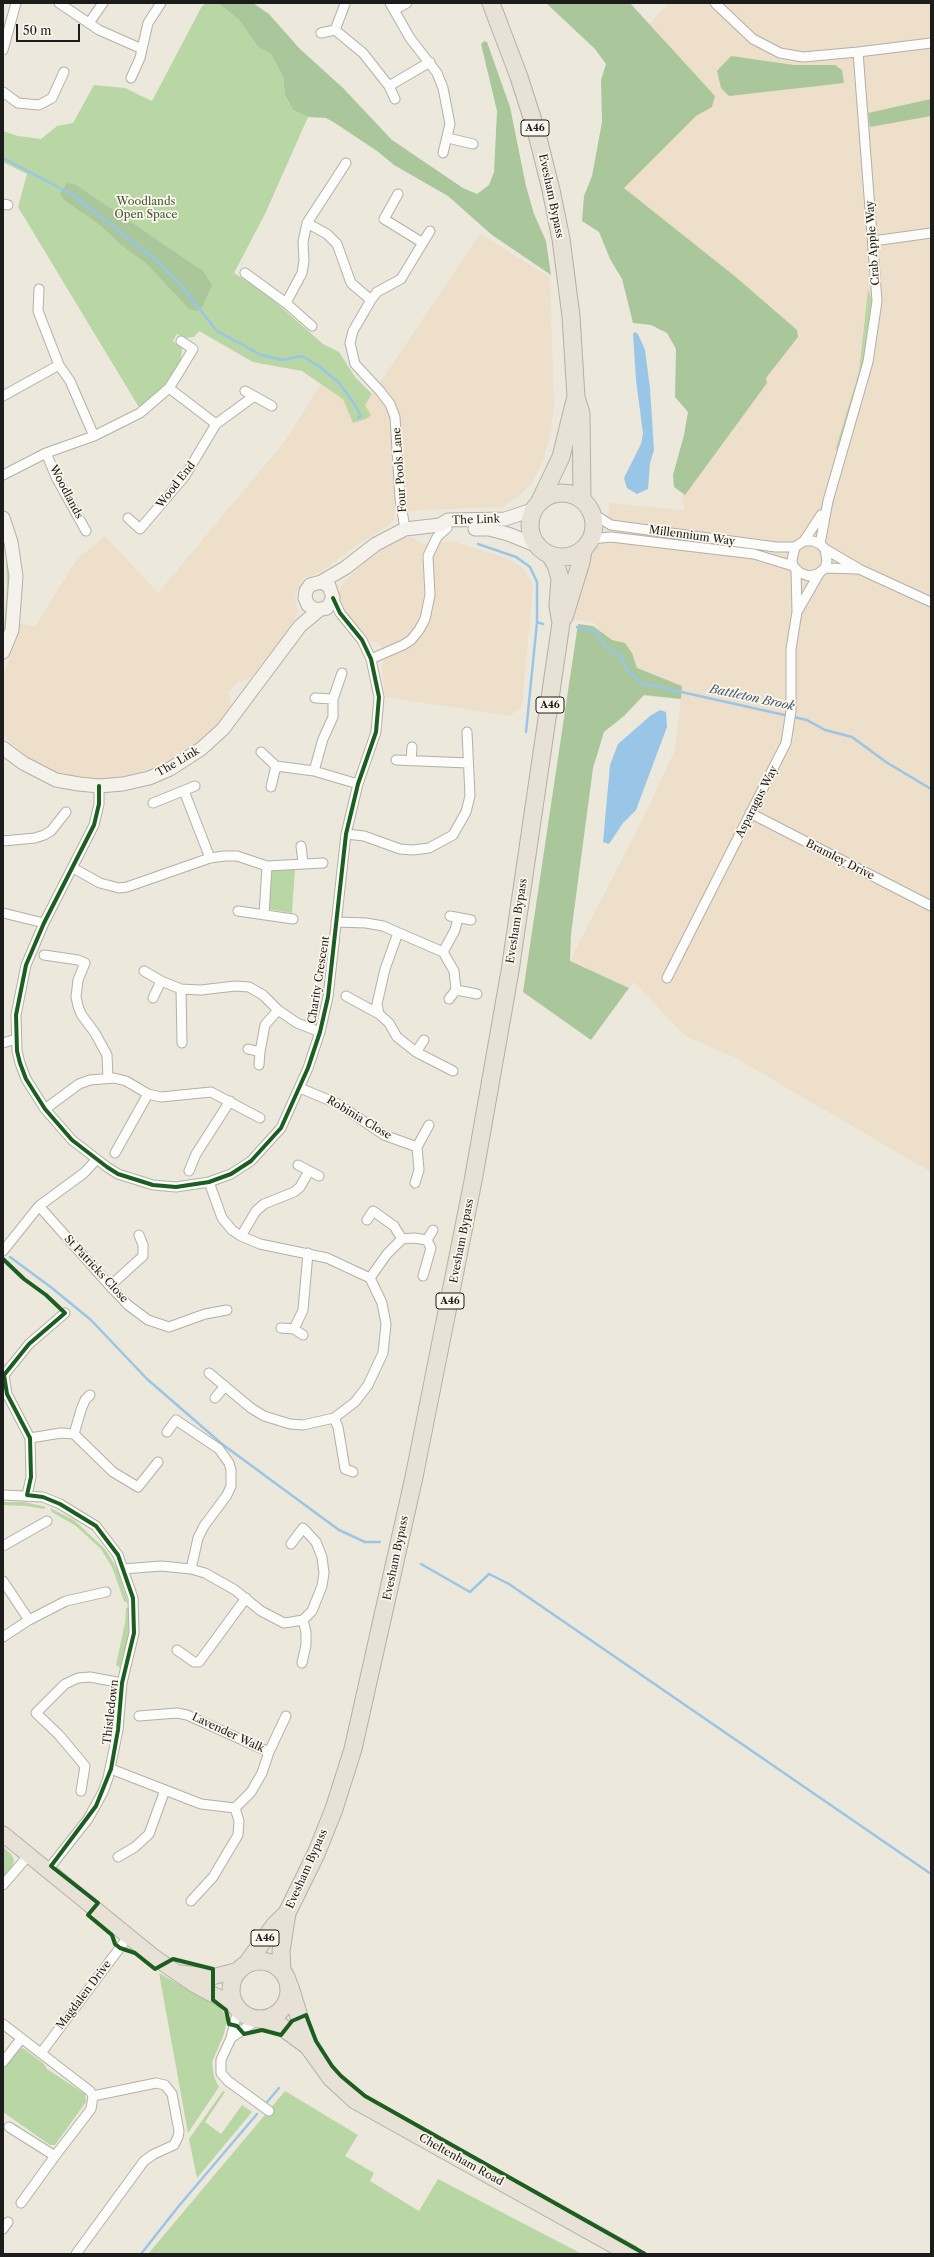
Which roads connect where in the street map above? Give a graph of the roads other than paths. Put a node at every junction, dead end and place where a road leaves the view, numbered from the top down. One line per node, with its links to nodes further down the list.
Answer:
1 (16, 3): 11 (street)
2 (60, 3): 10 (street)
3 (103, 3): 10 (street)
4 (162, 3): 16 (street)
5 (407, 3): 9 (street)
6 (491, 3): 45 (highway, Evesham Bypass / A46)
7 (715, 3): 17 (street)
8 (345, 4): 12 (street)
9 (392, 6): 18 (street)
10 (89, 23): 16 (street)
11 (7, 24): 15 (street)
12 (335, 30): 13 (street); 21 (street)
13 (321, 33)
14 (931, 43): 17 (street)
15 (3, 50)
16 (142, 50): 20 (street)
17 (858, 52): 32 (street, Crab Apple Way)
18 (430, 62): 21 (street); 24 (street)
19 (64, 72): 22 (street)
20 (131, 78)
21 (389, 86): 23 (street)
22 (3, 92)
23 (395, 99)
24 (448, 138): 25 (street); 26 (street)
25 (473, 144)
26 (443, 153)
27 (346, 163): 29 (street)
28 (398, 194): 33 (street)
29 (307, 223): 36 (street); 37 (street)
30 (430, 230): 33 (street, Four Pools Lane)
31 (931, 233): 32 (street)
32 (873, 241): 51 (street, Crab Apple Way)
33 (423, 243): 36 (street, Four Pools Lane)
34 (245, 274): 37 (street)
35 (39, 289): 40 (street)
36 (371, 300): 57 (street, Four Pools Lane)
37 (286, 303): 38 (street)
38 (312, 326)
39 (181, 341): 41 (street, Woodlands)
40 (59, 365): 43 (street); 48 (street)
41 (169, 388): 47 (street); 48 (street, Woodlands)
42 (245, 391): 44 (street)
43 (3, 396)
44 (253, 397): 46 (street); 47 (street, Wood End)
45 (576, 397): 52 (highway, Evesham Bypass / A46); 53 (highway, Evesham Bypass / A46)
46 (272, 406)
47 (216, 424): 55 (street, Wood End)
48 (94, 436): 49 (street, Woodlands)
49 (46, 453): 50 (street, Woodlands); 58 (street, Woodlands)
50 (3, 475)
51 (828, 501): 59 (street, Crab Apple Way); 62 (street, Crab Apple Way)
52 (538, 505): 53 (highway); 56 (street, The Link); 63 (highway)
53 (587, 506): 60 (highway); 61 (street, Millennium Way)
54 (3, 518): 73 (street)
55 (128, 518)
56 (444, 526): 57 (street, The Link); 63 (street, The Link); 74 (street)
57 (405, 529): 67 (street, The Link)
58 (86, 531)
59 (804, 541): 61 (street); 62 (street, Millennium Way)
60 (587, 545): 63 (highway); 64 (street, Millennium Way); 71 (highway, Evesham Bypass / A46)
61 (795, 547): 64 (street)
62 (823, 547): 65 (street, Millennium Way); 66 (street)
63 (544, 551): 71 (highway, Evesham Bypass / A46)
64 (794, 568): 66 (street, Millennium Way); 70 (street, Asparagus Way)
65 (858, 569): 66 (street, Millennium Way); 68 (street, Millennium Way)
66 (823, 570): 70 (street, Asparagus Way)
67 (326, 598): 69 (street); 69 (street, The Link); 72 (street, The Link); 74 (street, Charity Crescent)
68 (931, 602)
69 (307, 603): 72 (street, The Link)
70 (797, 612): 94 (street, Asparagus Way)
71 (561, 623): 208 (highway, Evesham Bypass / A46)
72 (300, 626): 88 (street, The Link)
73 (3, 652)
74 (371, 659): 87 (street, Charity Crescent)
75 (342, 673): 77 (street)
76 (315, 698): 77 (street)
77 (333, 699): 86 (street)
78 (467, 732): 84 (street)
79 (412, 747): 83 (street)
80 (4, 750): 88 (street, The Link)
81 (261, 752): 85 (street)
82 (396, 760): 83 (street)
83 (411, 760): 84 (street)
84 (468, 763): 95 (street)
85 (276, 766): 86 (street); 90 (street)
86 (314, 771): 87 (street)
87 (358, 784): 95 (street, Charity Crescent)
88 (99, 786): 102 (street, Charity Crescent)
89 (195, 786): 91 (street)
90 (270, 787)
91 (184, 791): 92 (street); 98 (street)
92 (153, 803)
93 (66, 812): 96 (street)
94 (750, 814): 103 (street, Bramley Drive); 115 (street, Asparagus Way)
95 (346, 834): 109 (street, Charity Crescent)
96 (3, 841)
97 (301, 846): 99 (street)
98 (210, 858): 101 (street); 102 (street)
99 (302, 863): 100 (street); 101 (street)
100 (323, 863)
101 (267, 866): 106 (street)
102 (73, 868): 110 (street, Charity Crescent)
103 (931, 906)
104 (238, 912): 106 (street)
105 (3, 913): 110 (street)
106 (264, 915): 107 (street)
107 (293, 919)
108 (471, 920): 112 (street)
109 (336, 922): 111 (street); 125 (street, Charity Crescent)
110 (44, 923): 126 (street, Charity Crescent)
111 (398, 932): 112 (street); 124 (street)
112 (443, 952): 118 (street)
113 (44, 955): 135 (street)
114 (144, 971): 116 (street)
115 (667, 978)
116 (161, 981): 117 (street); 121 (street)
117 (181, 989): 123 (street); 129 (street)
118 (456, 990): 119 (street); 122 (street)
119 (477, 994)
120 (346, 996): 124 (street)
121 (153, 998)
122 (449, 999)
123 (278, 1010): 125 (street); 131 (street)
124 (379, 1014): 132 (street)
125 (320, 1032): 136 (street, Charity Crescent)
126 (16, 1039): 128 (street); 139 (street, Charity Crescent)
127 (424, 1040): 132 (street)
128 (3, 1043)
129 (182, 1043)
130 (248, 1049): 131 (street)
131 (260, 1052): 133 (street)
132 (416, 1052): 134 (street)
133 (259, 1065)
134 (453, 1071)
135 (108, 1078): 137 (street); 139 (street)
136 (300, 1088): 142 (street, Robinia Close); 149 (street, Charity Crescent)
137 (148, 1094): 138 (street); 143 (street)
138 (230, 1101): 140 (street); 146 (street)
139 (45, 1109): 144 (street, Charity Crescent)
140 (260, 1118)
141 (429, 1125): 142 (street)
142 (417, 1147): 150 (street)
143 (115, 1153)
144 (96, 1160): 149 (street, Charity Crescent); 151 (street)
145 (298, 1165): 147 (street)
146 (189, 1171)
147 (309, 1171): 148 (street); 155 (street)
148 (319, 1176)
149 (209, 1182): 155 (street)
150 (415, 1183)
151 (39, 1206): 158 (street); 162 (street, St Patricks Close)
152 (367, 1220): 156 (street)
153 (433, 1230): 157 (street)
154 (139, 1235): 162 (street)
155 (241, 1236): 159 (street)
156 (402, 1239): 157 (street); 161 (street)
157 (427, 1240): 160 (street)
158 (3, 1251)
159 (308, 1253): 161 (street); 166 (street)
160 (423, 1276)
161 (370, 1278): 173 (street)
162 (110, 1286): 163 (street, St Patricks Close)
163 (227, 1310)
164 (65, 1313): 169 (street)
165 (281, 1328): 166 (street)
166 (294, 1329): 167 (street)
167 (303, 1335)
168 (209, 1373): 170 (street)
169 (4, 1375): 176 (street)
170 (225, 1386): 172 (street); 173 (street)
171 (90, 1396): 175 (street)
172 (215, 1398)
173 (334, 1418): 178 (street)
174 (167, 1432): 185 (street)
175 (74, 1434): 176 (street); 177 (street)
176 (30, 1438): 180 (street)
177 (158, 1462)
178 (353, 1472)
179 (3, 1495): 180 (street, Thistledown)
180 (27, 1495): 184 (street, Thistledown)
181 (47, 1521): 183 (street)
182 (291, 1544): 190 (street)
183 (3, 1546)
184 (124, 1569): 185 (street); 194 (street, Thistledown)
185 (191, 1569): 188 (street)
186 (3, 1582): 189 (street)
187 (106, 1592): 189 (street)
188 (246, 1598): 190 (street); 192 (street)
189 (28, 1620): 191 (street)
190 (303, 1620): 193 (street)
191 (3, 1637)
192 (177, 1650)
193 (302, 1663)
194 (122, 1682): 198 (street, Thistledown); 200 (street)
195 (139, 1716): 197 (street, Lavender Walk)
196 (286, 1716): 197 (street, Lavender Walk)
197 (269, 1752): 201 (street, Lavender Walk)
198 (111, 1769): 199 (street); 205 (street, Thistledown)
199 (165, 1790): 201 (street); 204 (street)
200 (81, 1791)
201 (235, 1808): 207 (street)
202 (3, 1834): 203 (main road)
203 (28, 1856): 205 (main road); 206 (street)
204 (118, 1857)
205 (47, 1871): 209 (main road)
206 (3, 1885)
207 (191, 1901)
208 (287, 1914): 210 (highway, Evesham Bypass / A46); 212 (highway, Evesham Bypass / A46)
209 (128, 1937): 211 (main road); 219 (street, Magdalen Drive)
210 (242, 1967): 211 (main road); 212 (highway); 213 (highway)
211 (178, 1973): 213 (main road)
212 (286, 1977): 214 (highway); 218 (highway, Cheltenham Road / A46)
213 (237, 2008): 214 (highway); 216 (street)
214 (260, 2020): 216 (street); 218 (highway, Cheltenham Road / A46)
215 (3, 2024): 217 (street)
216 (231, 2038): 222 (street)
217 (21, 2039): 219 (street); 220 (street)
218 (308, 2046): 227 (highway, Cheltenham Road / A46)
219 (40, 2052): 221 (street)
220 (3, 2062)
221 (93, 2096): 224 (street); 226 (street)
222 (269, 2111)
223 (9, 2127): 224 (street)
224 (55, 2156): 225 (street)
225 (21, 2203)
226 (76, 2254)
227 (631, 2254)

